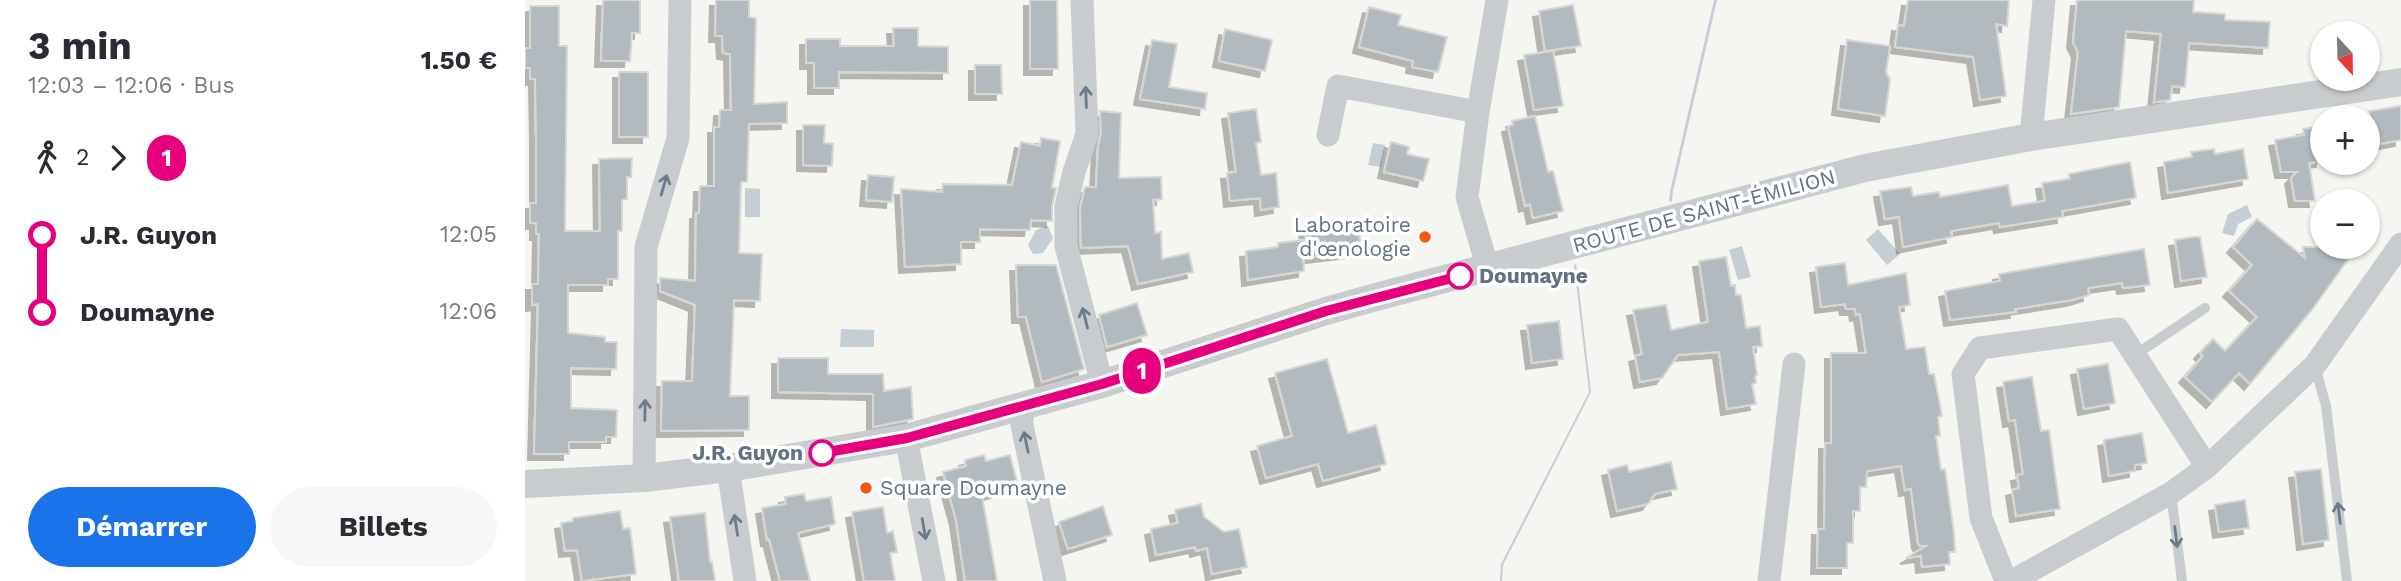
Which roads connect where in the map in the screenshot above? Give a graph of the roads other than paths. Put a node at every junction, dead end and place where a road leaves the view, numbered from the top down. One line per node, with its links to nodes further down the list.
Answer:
1 (680, 0): 20 (street, one-way to 1)
2 (1082, 0): 15 (street, one-way to 2)
3 (1497, 0): 6 (street)
4 (2044, 0): 8 (street)
5 (2401, 82): 8 (street, ROUTE DE SAINT-ÉMILION)
6 (1478, 112): 7 (street); 10 (street)
7 (1328, 135)
8 (2031, 137): 10 (street, ROUTE DE SAINT-ÉMILION)
9 (2401, 244): 14 (street)
10 (1488, 268): 15 (street, ROUTE DE SAINT-ÉMILION)
11 (2205, 308): 12 (lane)
12 (2135, 355): 18 (street); 27 (street)
13 (1794, 364): 26 (street)
14 (2315, 365): 18 (street); 30 (lane, one-way to 14)
15 (1102, 384): 16 (street, ROUTE DE SAINT-ÉMILION)
16 (1022, 407): 17 (street, ROUTE DE SAINT-ÉMILION); 25 (street, one-way to 16)
17 (907, 438): 19 (street, ROUTE DE SAINT-ÉMILION); 24 (street, one-way to 24)
18 (2207, 467): 22 (street)
19 (728, 468): 20 (street, ROUTE DE SAINT-ÉMILION); 23 (street, one-way to 19)
20 (644, 478): 21 (street, ROUTE DE SAINT-ÉMILION)
21 (525, 484)
22 (2171, 493): 28 (street); 29 (lane, one-way to 29)
23 (745, 581)
24 (933, 581)
25 (1055, 581)
26 (1769, 581)
27 (2006, 581)
28 (2012, 581)
29 (2182, 581)
30 (2347, 581)

